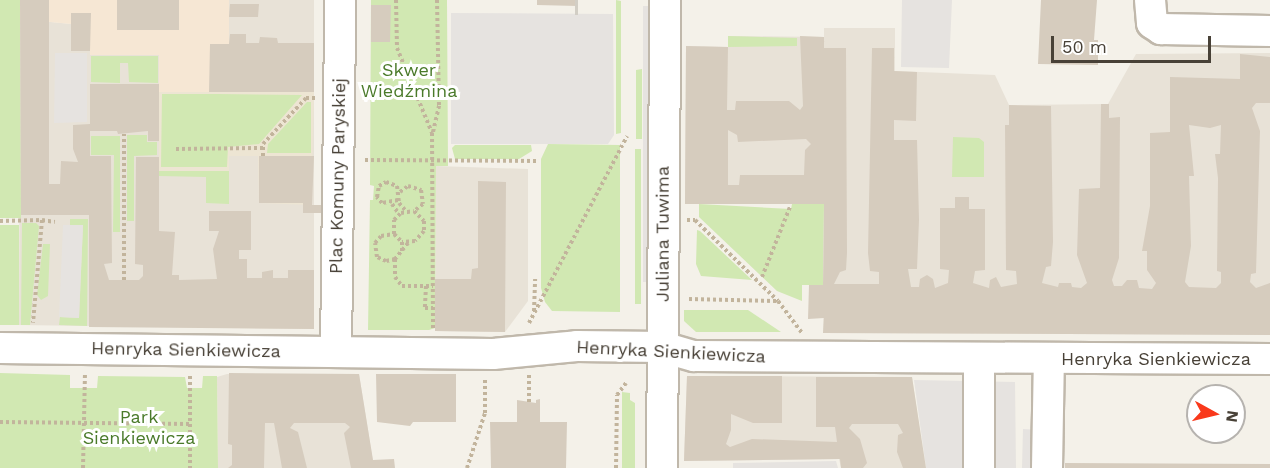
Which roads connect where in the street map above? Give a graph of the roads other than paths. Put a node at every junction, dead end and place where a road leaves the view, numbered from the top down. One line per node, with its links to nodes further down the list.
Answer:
1 (340, 0): 7 (street, Plac Komuny Paryskiej)
2 (665, 0): 5 (street, Juliana Tuwima)
3 (1150, 0): 4 (street)
4 (1270, 31)
5 (662, 347): 7 (street, Henryka Sienkiewicza); 8 (street, Henryka Sienkiewicza); 11 (street, Juliana Tuwima)
6 (0, 348): 7 (street, Henryka Sienkiewicza)
7 (336, 352)
8 (979, 358): 9 (street, Henryka Sienkiewicza); 12 (street)
9 (1049, 358): 10 (street, Henryka Sienkiewicza); 13 (street)
10 (1270, 359)
11 (662, 468)
12 (979, 468)
13 (1047, 468)

